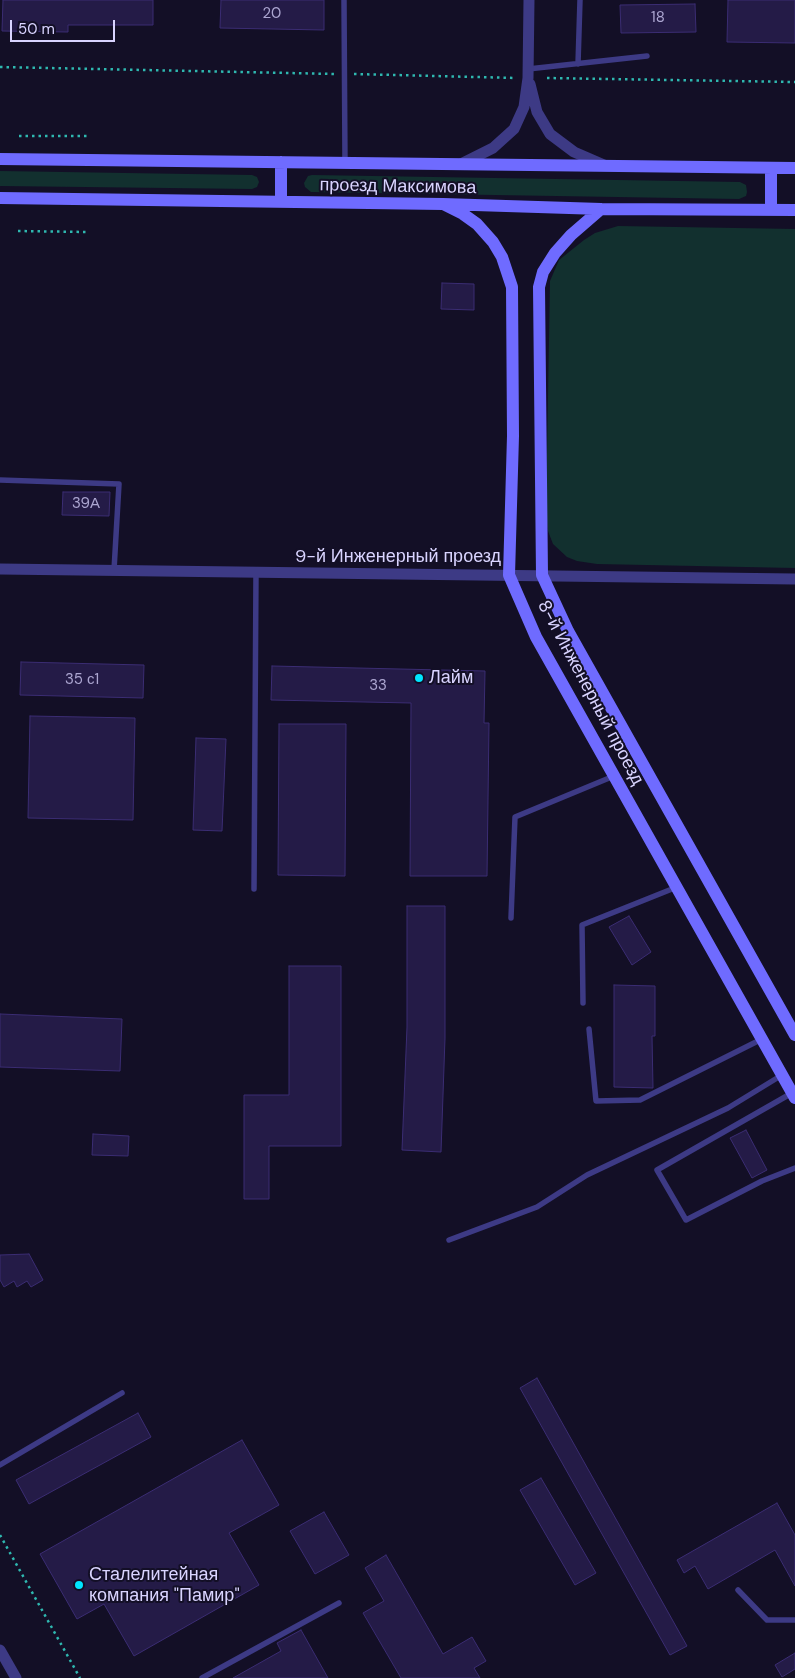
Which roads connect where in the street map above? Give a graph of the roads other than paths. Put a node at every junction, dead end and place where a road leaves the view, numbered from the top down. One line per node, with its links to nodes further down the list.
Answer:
1 (344, 0): 9 (lane)
2 (529, 0): 6 (street)
3 (580, 0): 5 (lane)
4 (647, 56): 5 (lane)
5 (578, 64): 6 (lane)
6 (528, 73): 10 (street); 11 (street)
7 (0, 159): 8 (street, проезд Максимова)
8 (280, 162): 9 (street, проезд Максимова); 15 (street)
9 (345, 163): 10 (street, проезд Максимова)
10 (458, 165): 11 (street, проезд Максимова)
11 (608, 166): 12 (street, проезд Максимова)
12 (770, 168): 13 (street, проезд Максимова); 18 (street)
13 (795, 168)
14 (0, 198): 15 (street, проезд Максимова)
15 (281, 202): 16 (street, проезд Максимова)
16 (443, 204): 17 (street, проезд Максимова); 24 (street, 8-й Инженерный проезд)
17 (601, 209): 18 (street, проезд Максимова); 25 (street, 8-й Инженерный проезд)
18 (772, 209): 19 (street, проезд Максимова)
19 (795, 210)
20 (0, 480): 22 (lane)
21 (0, 569): 22 (street, 9-й Инженерный проезд)
22 (114, 570): 23 (street, 9-й Инженерный проезд)
23 (256, 573): 24 (street, 9-й Инженерный проезд); 29 (lane)
24 (509, 575): 25 (street, 9-й Инженерный проезд); 27 (street, 8-й Инженерный проезд)
25 (542, 575): 26 (street, 9-й Инженерный проезд); 33 (street, 8-й Инженерный проезд)
26 (795, 579)
27 (614, 776): 28 (street, 8-й Инженерный проезд); 30 (lane)
28 (677, 888): 31 (lane); 34 (street, 8-й Инженерный проезд)
29 (254, 890)
30 (510, 918)
31 (583, 1003)
32 (589, 1028): 34 (lane)
33 (795, 1035)
34 (762, 1039): 35 (street, 8-й Инженерный проезд)
35 (782, 1075): 36 (street, 8-й Инженерный проезд); 38 (lane)
36 (794, 1095): 37 (lane)
37 (795, 1168)
38 (449, 1240)
39 (122, 1393): 40 (lane)
40 (0, 1465)
41 (738, 1590): 43 (lane)
42 (339, 1604): 46 (lane)
43 (795, 1620)
44 (0, 1650): 45 (street)
45 (16, 1678)
46 (202, 1678)

